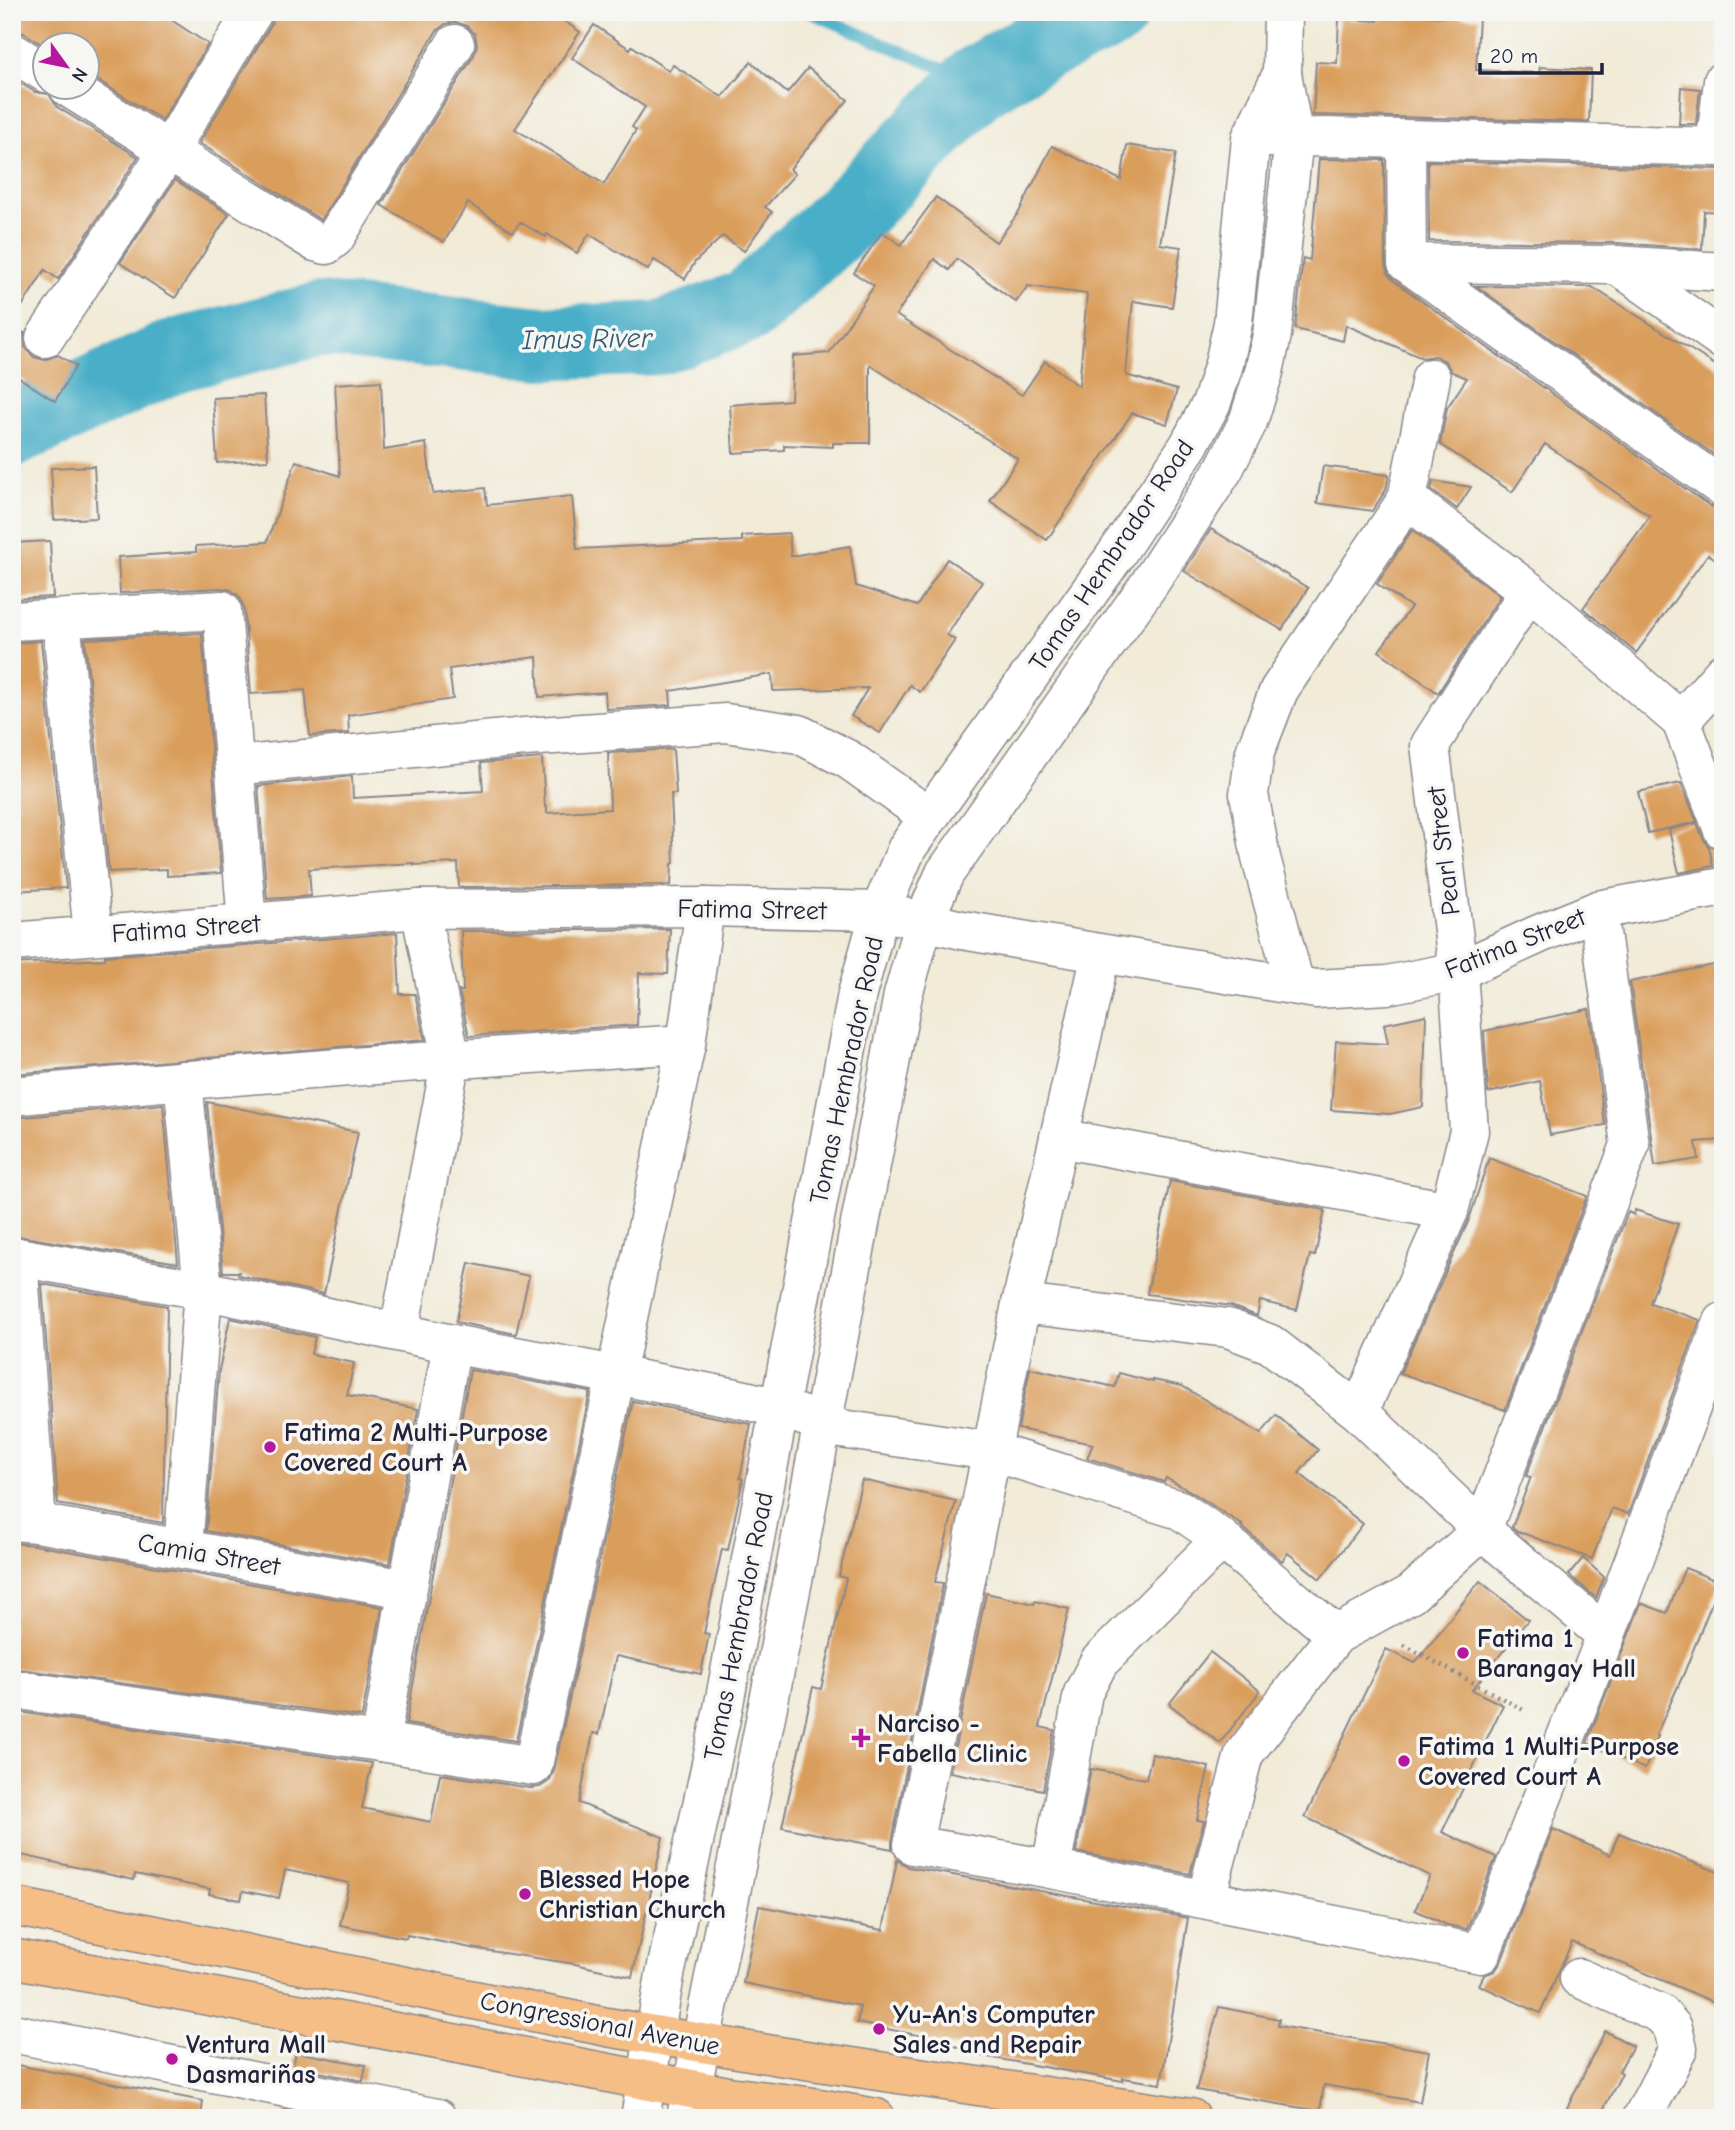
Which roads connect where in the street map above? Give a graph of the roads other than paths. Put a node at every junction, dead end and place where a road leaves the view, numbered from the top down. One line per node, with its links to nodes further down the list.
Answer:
1 (253, 12): 13 (street)
2 (1283, 12): 6 (street, Tomas Hembrador Road)
3 (454, 44): 13 (street)
4 (12, 52): 5 (street)
5 (32, 64)
6 (1282, 65): 9 (street, Tomas Hembrador Road); 10 (street, Tomas Hembrador Road)
7 (1723, 81): 12 (street)
8 (92, 102): 13 (street)
9 (1251, 138): 10 (street); 28 (street, Tomas Hembrador Road)
10 (1294, 138): 11 (street); 35 (street, Tomas Hembrador Road)
11 (1406, 140): 12 (street); 14 (street)
12 (1719, 147)
13 (169, 150): 17 (street)
14 (1407, 263): 15 (street); 20 (street)
15 (1617, 265): 16 (street); 18 (street)
16 (1723, 272)
17 (45, 338)
18 (1723, 340)
19 (1431, 378): 21 (street)
20 (1723, 488)
21 (1407, 499): 22 (street); 41 (street)
22 (1529, 591): 26 (street); 40 (street, Pearl Street)
23 (61, 619): 24 (street); 27 (street); 37 (street)
24 (12, 621)
25 (1723, 673): 26 (street)
26 (1681, 721): 29 (street)
27 (235, 766): 28 (street); 36 (street)
28 (928, 816): 34 (street, Tomas Hembrador Road)
29 (1723, 830)
30 (1723, 887): 33 (street, Fatima Street)
31 (705, 907): 32 (street, Fatima Street); 34 (street, Fatima Street); 42 (street)
32 (419, 909): 36 (street, Fatima Street); 43 (street)
33 (1598, 910): 40 (street, Fatima Street); 60 (street)
34 (880, 911): 35 (street, Fatima Street); 55 (street, Tomas Hembrador Road)
35 (924, 921): 39 (street, Fatima Street); 57 (street, Tomas Hembrador Road)
36 (247, 924): 37 (street, Fatima Street)
37 (93, 934): 38 (street, Fatima Street)
38 (12, 942)
39 (1101, 954): 41 (street, Fatima Street); 46 (street)
40 (1458, 971): 41 (street, Fatima Street); 47 (street, Pearl Street)
41 (1295, 985)
42 (686, 1044): 43 (street); 54 (street)
43 (450, 1059): 44 (street); 52 (street)
44 (183, 1080): 45 (street); 49 (street)
45 (12, 1096)
46 (1059, 1138): 47 (street); 50 (street)
47 (1449, 1210): 56 (street, Pearl Street)
48 (15, 1257): 49 (street); 59 (street)
49 (203, 1290): 52 (street); 62 (street)
50 (1021, 1304): 56 (street); 58 (street)
51 (1723, 1322): 65 (street)
52 (399, 1331): 53 (street)
53 (452, 1344): 54 (street); 63 (street)
54 (616, 1375): 55 (street); 67 (street)
55 (779, 1408): 57 (street); 74 (street, Tomas Hembrador Road)
56 (1359, 1412): 60 (street)
57 (822, 1423): 58 (street); 75 (street, Tomas Hembrador Road)
58 (990, 1451): 61 (street); 68 (street)
59 (25, 1522): 62 (street, Camia Street)
60 (1482, 1530): 64 (street); 65 (street)
61 (1222, 1539): 64 (street); 68 (street)
62 (183, 1549): 63 (street, Camia Street)
63 (406, 1589): 67 (street)
64 (1336, 1635): 69 (street)
65 (1606, 1635): 69 (street)
66 (12, 1689): 67 (street)
67 (380, 1742)
68 (1051, 1869): 69 (street)
69 (1206, 1899)
70 (12, 1906): 74 (main road, Congressional Avenue)
71 (12, 1958): 76 (main road, Congressional Avenue)
72 (1579, 1978): 84 (street)
73 (12, 2033): 79 (street)
74 (653, 2034): 75 (main road, Congressional Avenue); 76 (street, Tomas Hembrador Road)
75 (701, 2042): 77 (street, Tomas Hembrador Road); 83 (main road, Congressional Avenue)
76 (645, 2080): 77 (main road, Congressional Avenue); 80 (street, Tomas Hembrador Road)
77 (689, 2103): 78 (main road, Congressional Avenue); 81 (street, Congressional Avenue)
78 (807, 2106): 81 (main road); 82 (main road, Congressional Avenue)
79 (437, 2118)
80 (640, 2118)
81 (739, 2118)
82 (876, 2118)
83 (1191, 2118)
84 (1642, 2118)

